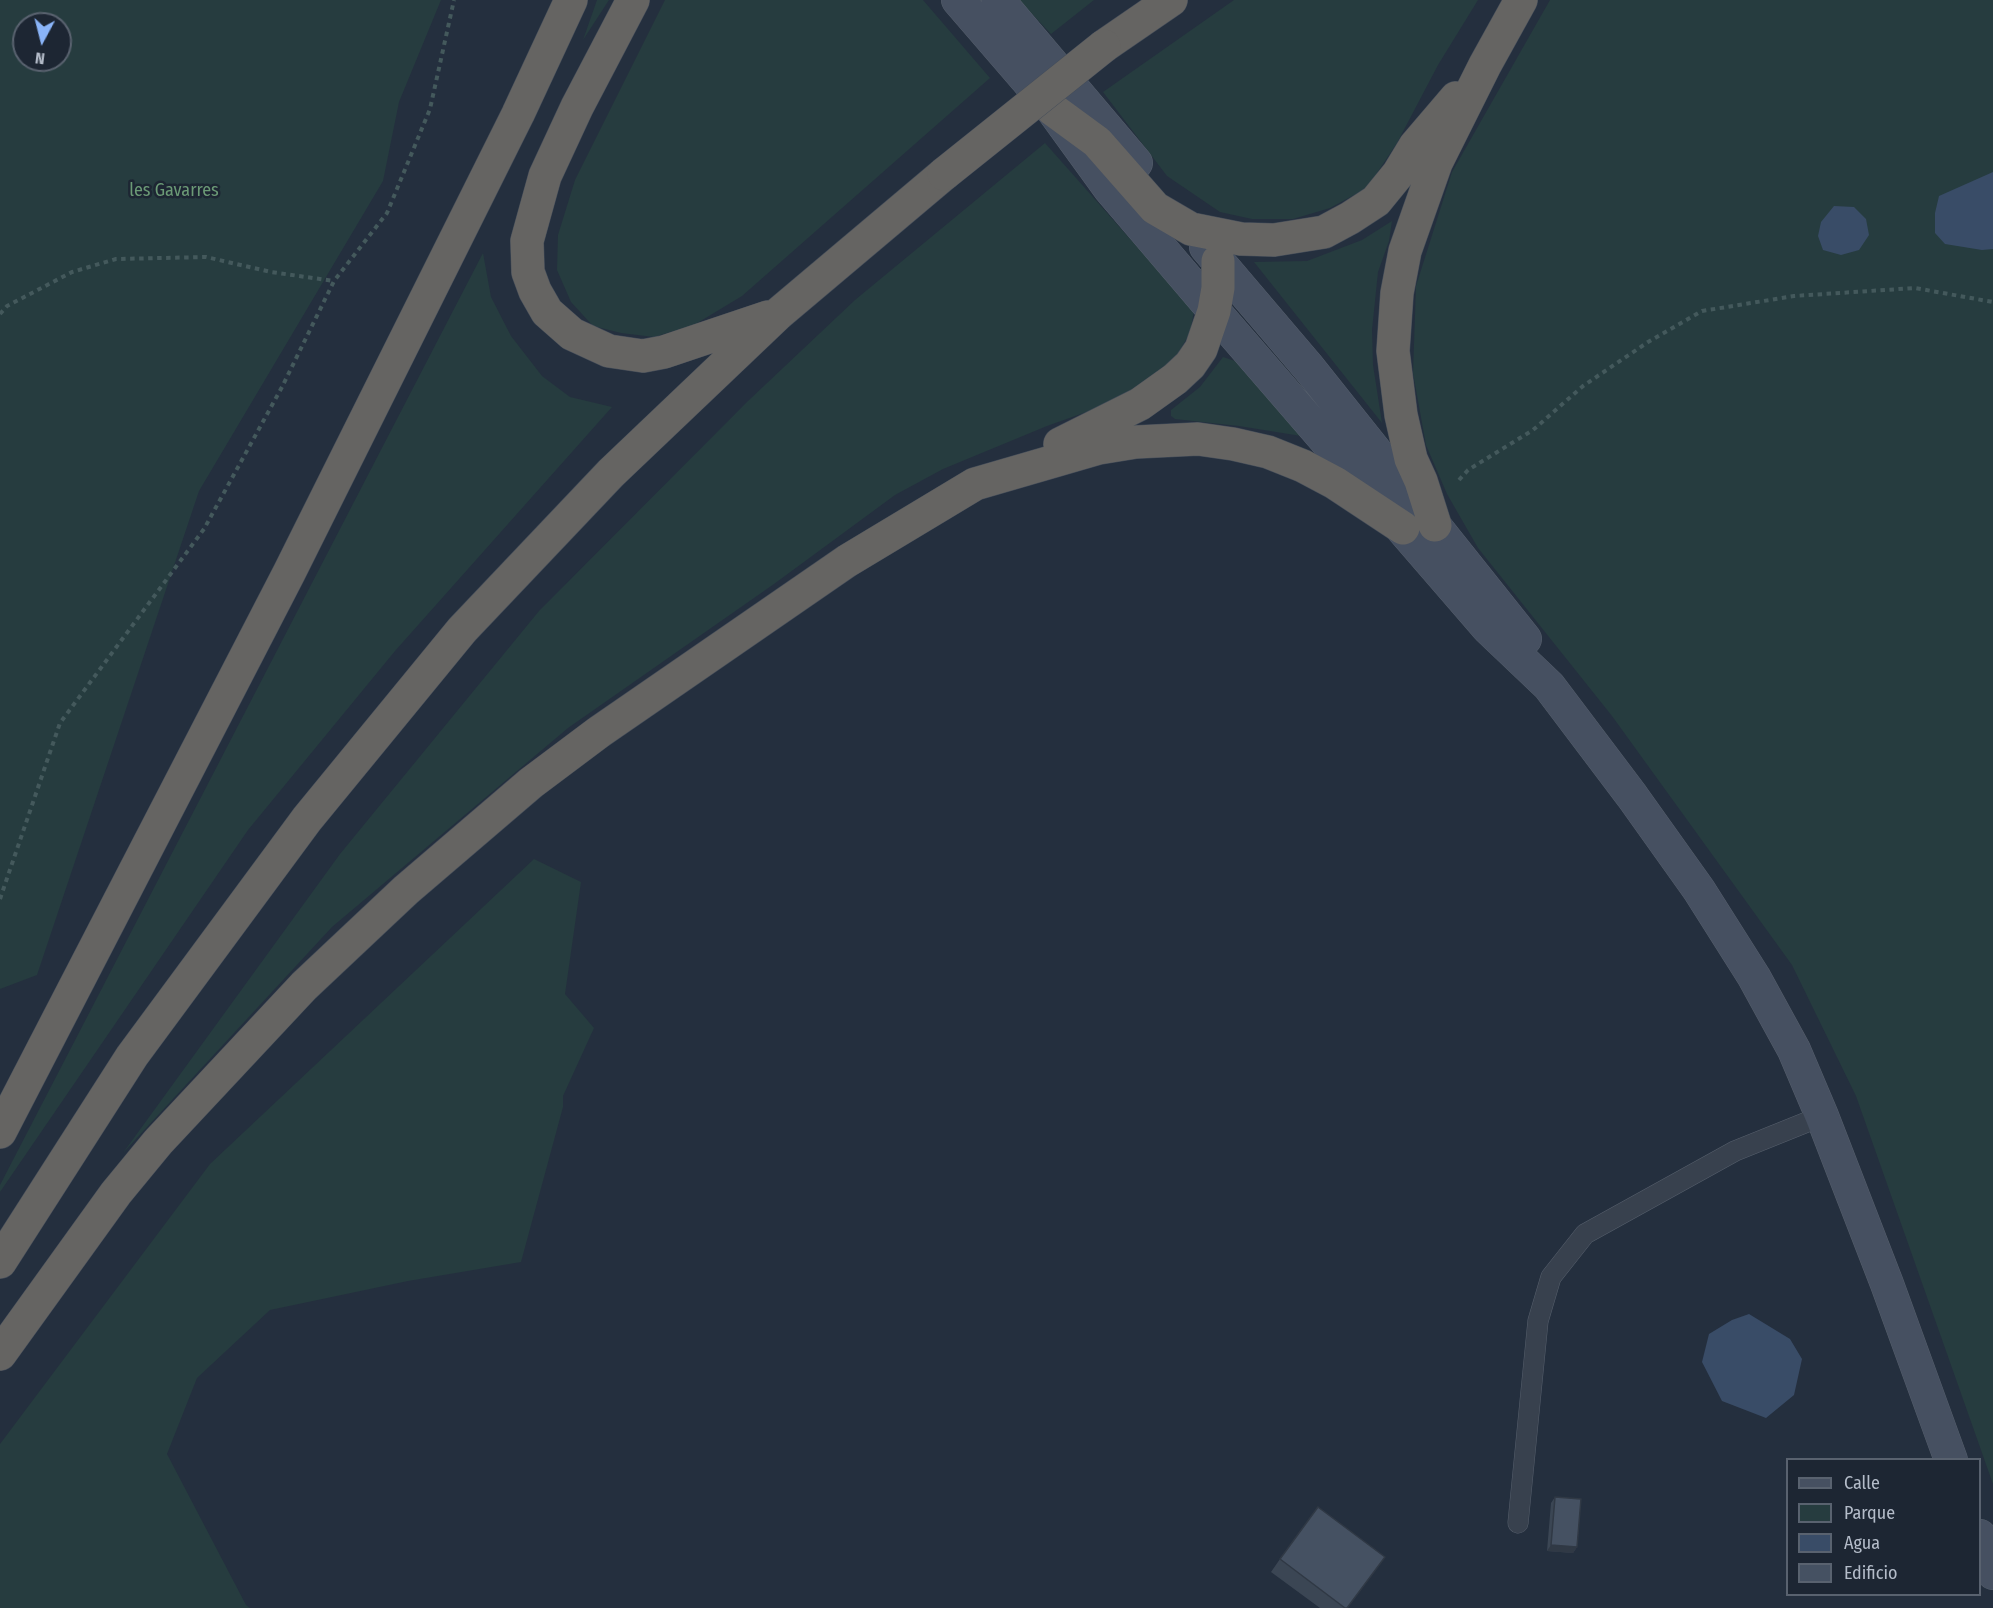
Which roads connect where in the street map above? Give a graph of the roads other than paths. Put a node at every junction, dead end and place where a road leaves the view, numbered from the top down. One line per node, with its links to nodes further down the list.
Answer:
1 (571, 0): 20 (highway)
2 (633, 0): 14 (highway)
3 (958, 0): 10 (main road)
4 (998, 0): 11 (main road)
5 (1136, 0): 8 (highway)
6 (1171, 0): 8 (highway)
7 (1521, 0): 9 (highway)
8 (1104, 46): 14 (highway, bridge)
9 (1485, 65): 11 (highway); 16 (highway)
10 (1052, 109): 11 (highway); 13 (main road)
11 (1191, 229): 12 (main road)
12 (1218, 261): 13 (highway); 16 (main road)
13 (1214, 311): 15 (highway); 17 (main road)
14 (778, 314): 21 (highway)
15 (975, 484): 17 (highway); 22 (highway)
16 (1437, 527): 18 (main road)
17 (1403, 528): 18 (main road)
18 (1549, 686): 19 (main road)
19 (1822, 1116): 23 (main road); 24 (lane)
20 (0, 1132)
21 (0, 1262)
22 (0, 1354)
23 (1950, 1458)
24 (1518, 1523)
25 (1981, 1539): 26 (main road)
26 (1993, 1573)

